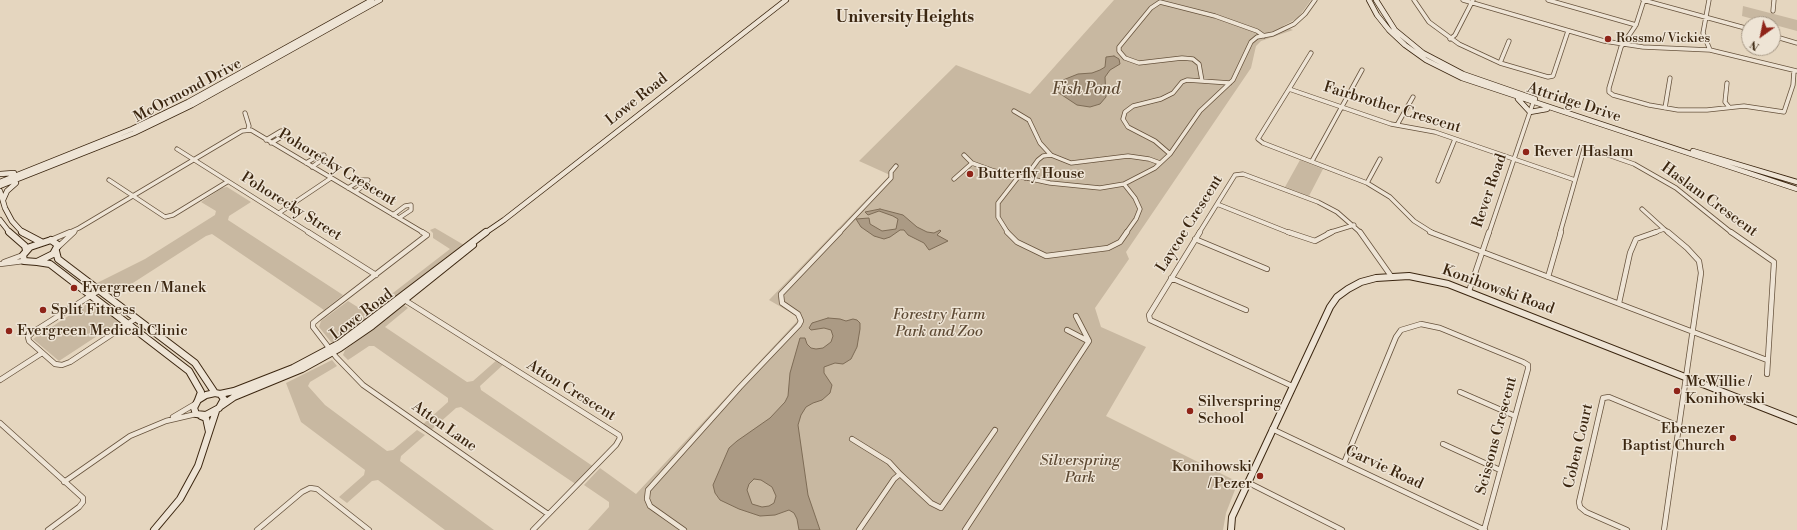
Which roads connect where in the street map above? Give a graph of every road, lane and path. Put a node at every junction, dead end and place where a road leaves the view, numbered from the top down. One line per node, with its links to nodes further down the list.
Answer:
1 (372, 0): 63 (street, McOrmond Drive)
2 (380, 0): 65 (street, McOrmond Drive)
3 (786, 0): 110 (street, Lowe Road)
4 (1315, 0): 19 (street)
5 (1369, 0): 35 (street, Attridge Drive)
6 (1376, 0): 37 (street, Attridge Drive)
7 (1414, 0): 21 (street)
8 (1463, 0): 13 (street)
9 (1548, 0): 16 (street)
10 (1643, 0): 15 (street); 16 (street)
11 (1709, 0): 15 (street)
12 (1774, 0): 14 (street)
13 (1473, 1): 18 (street); 21 (street)
14 (1773, 11)
15 (1706, 17): 17 (street); 25 (street)
16 (1636, 25): 24 (street)
17 (1741, 28)
18 (1568, 31): 24 (street); 27 (street)
19 (1264, 36): 31 (street); 33 (street)
20 (1781, 38): 23 (street)
21 (1450, 39): 27 (street)
22 (1509, 41): 27 (street)
23 (1797, 43)
24 (1622, 44): 25 (street); 40 (street)
25 (1710, 50): 29 (street)
26 (1311, 53): 34 (street)
27 (1500, 62)
28 (1362, 70): 38 (street)
29 (1796, 71): 39 (street)
30 (1670, 78): 40 (street)
31 (1202, 81): 33 (street); 51 (street)
32 (1727, 83): 39 (street)
33 (1230, 84): 51 (street)
34 (1289, 89): 38 (street, Fairbrother Crescent); 57 (street)
35 (1511, 95): 37 (street, Attridge Drive); 43 (street)
36 (1413, 96): 45 (street)
37 (1534, 101): 41 (street, Attridge Drive); 43 (street, Rever Road); 75 (street, Attridge Drive)
38 (1342, 107): 45 (street, Fairbrother Crescent); 57 (street)
39 (1729, 107): 40 (street)
40 (1664, 108)
41 (1553, 109): 43 (street); 80 (street, Attridge Drive)
42 (1014, 111): 53 (street)
43 (1530, 112): 55 (street, Rever Road)
44 (245, 113): 46 (street)
45 (1396, 125): 47 (street, Fairbrother Crescent)
46 (248, 129): 48 (street, Pohorecky Crescent); 56 (street)
47 (1455, 139): 55 (street, Fairbrother Crescent); 72 (street)
48 (266, 140): 49 (street, Pohorecky Crescent); 49 (street)
49 (271, 143): 58 (street, Pohorecky Crescent)
50 (177, 149): 56 (street, Pohorecky Street)
51 (1170, 154): 60 (street)
52 (964, 155): 59 (street)
53 (1050, 155): 60 (street); 68 (street)
54 (1380, 159): 76 (street)
55 (1514, 159): 71 (street, Fairbrother Crescent); 98 (street, Rever Road)
56 (193, 160): 74 (street, Pohorecky Street); 83 (street)
57 (1312, 161): 76 (street)
58 (306, 163): 62 (street, Pohorecky Crescent); 62 (street)
59 (972, 163): 66 (street); 69 (street)
60 (1160, 163): 77 (street)
61 (896, 166): 152 (street)
62 (312, 167): 67 (street, Pohorecky Crescent)
63 (34, 169): 64 (street); 73 (street, McOrmond Drive)
64 (0, 174)
65 (30, 175): 78 (street, McOrmond Drive); 84 (street)
66 (1019, 176): 68 (street); 77 (street)
67 (331, 178): 79 (street, Pohorecky Crescent); 87 (street)
68 (1025, 178): 77 (street)
69 (954, 179)
70 (108, 180): 83 (street)
71 (1575, 180): 105 (street, Haslam Crescent); 121 (street, Haslam Crescent)
72 (1438, 181)
73 (0, 182)
74 (227, 182): 83 (street); 87 (street, Pohorecky Street)
75 (1797, 182)
76 (1367, 183): 98 (street)
77 (1124, 184)
78 (0, 186)
79 (348, 188): 82 (street, Pohorecky Crescent); 82 (street)
80 (1795, 189)
81 (0, 191): 84 (street)
82 (355, 192): 88 (street, Pohorecky Crescent)
83 (132, 196): 92 (street)
84 (3, 200): 96 (street)
85 (1217, 204): 91 (street); 91 (street, Laycoe Crescent); 94 (street, Laycoe Crescent)
86 (1642, 209): 93 (street)
87 (279, 213): 103 (street, Pohorecky Street)
88 (393, 215): 89 (street, Pohorecky Crescent); 89 (street)
89 (399, 218): 103 (street, Pohorecky Crescent)
90 (0, 220): 99 (street)
91 (1354, 225): 104 (street, Laycoe Crescent)
92 (79, 228): 95 (street); 97 (street)
93 (1664, 229): 111 (street); 117 (street)
94 (1195, 239): 102 (street); 106 (street, Laycoe Crescent)
95 (51, 240): 96 (street); 97 (street)
96 (41, 242): 99 (street)
97 (57, 249): 100 (street); 107 (street)
98 (1482, 251): 105 (street); 108 (street, Rever Road)
99 (24, 255): 100 (street); 101 (street)
100 (37, 262): 109 (street)
101 (0, 264)
102 (1267, 269)
103 (376, 275): 119 (street, Pohorecky Crescent)
104 (1391, 276): 108 (street, Konihowski Road); 125 (street, Konihowski Road)
105 (1548, 277): 111 (street)
106 (1171, 278): 112 (street); 125 (street, Laycoe Crescent)
107 (98, 291): 109 (street); 114 (street)
108 (1469, 291): 123 (street, Konihowski Road)
109 (91, 295): 115 (street); 120 (street)
110 (402, 298): 119 (street, Lowe Road); 146 (street, Atton Crescent)
111 (1619, 303): 117 (street)
112 (1246, 310)
113 (1076, 316): 118 (street)
114 (135, 319): 115 (street); 127 (street)
115 (128, 324): 120 (street); 128 (street)
116 (1067, 330): 118 (street)
117 (1693, 332): 121 (street); 123 (street)
118 (1089, 341): 154 (street)
119 (331, 351): 127 (street, Lowe Road); 129 (street, Lowe Road); 146 (street, Atton Lane)
120 (42, 353): 124 (street)
121 (1767, 360): 122 (street)
122 (1767, 374)
123 (1686, 377): 132 (street, Konihowski Road); 135 (street)
124 (0, 380)
125 (1292, 386): 136 (street, Konihowski Road)
126 (1460, 392): 131 (street)
127 (218, 394): 128 (street, Lowe Road); 129 (street)
128 (197, 402): 130 (street); 133 (street)
129 (219, 408): 130 (street, Lowe Road); 138 (street)
130 (198, 415): 133 (street); 138 (street)
131 (1515, 416): 141 (street, Scissons Crescent); 142 (street, Scissons Crescent)
132 (1795, 420)
133 (166, 421): 144 (street)
134 (0, 423): 144 (street)
135 (1679, 426): 158 (street, Coben Court); 159 (street)
136 (1272, 429): 141 (street, Garvie Road); 145 (street, Konihowski Road)
137 (995, 430): 143 (street)
138 (209, 435): 148 (street)
139 (852, 439): 143 (street)
140 (1443, 444): 142 (street)
141 (1344, 463): 157 (street, Garvie Road)
142 (1500, 470): 157 (street, Scissons Crescent)
143 (900, 474): 153 (street)
144 (64, 482): 147 (street)
145 (1247, 482): 155 (street, Konihowski Road); 156 (street)
146 (548, 514): 151 (street, Atton Crescent)
147 (48, 530)
148 (154, 530)
149 (257, 530): 150 (street)
150 (369, 530)
151 (533, 530)
152 (684, 530)
153 (859, 530)
154 (965, 530)
155 (1231, 530)
156 (1342, 530)
157 (1484, 530)
158 (1627, 530)
159 (1664, 530)

